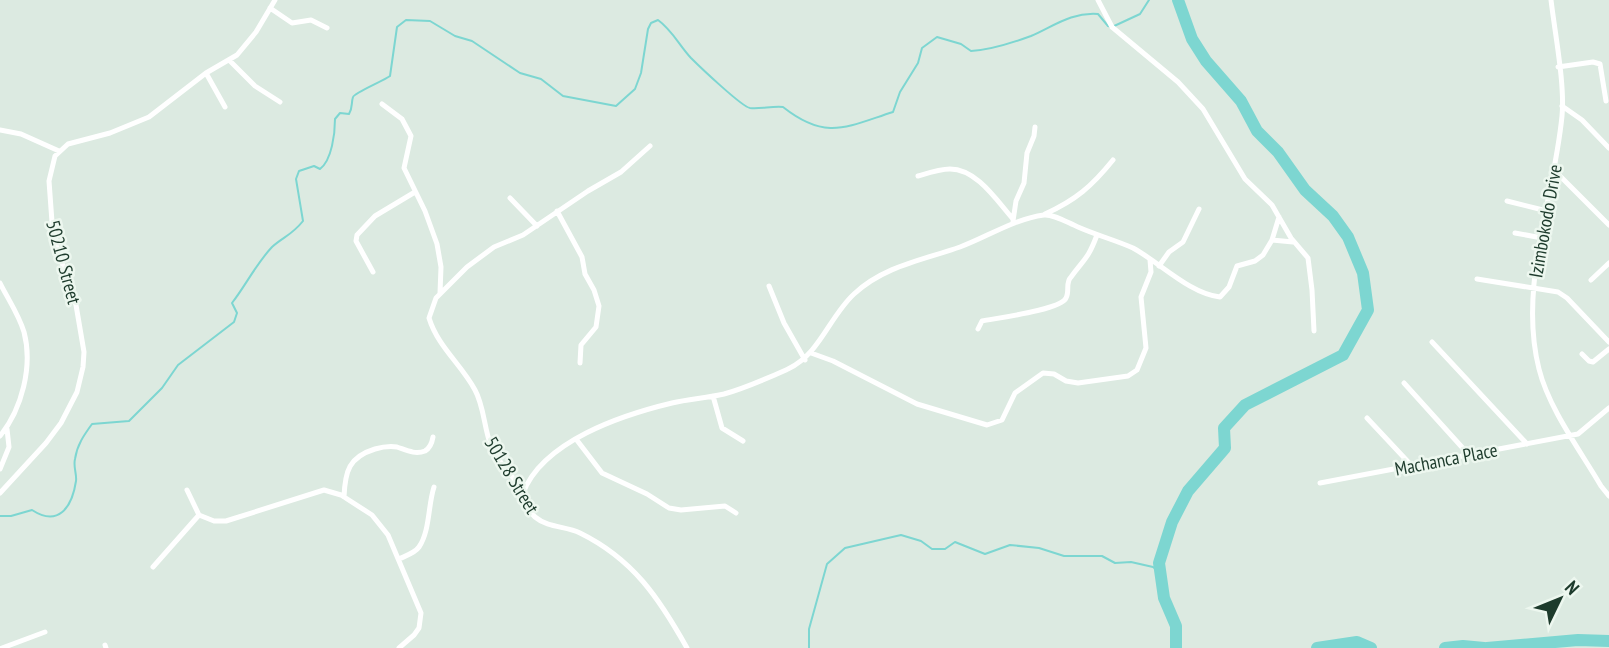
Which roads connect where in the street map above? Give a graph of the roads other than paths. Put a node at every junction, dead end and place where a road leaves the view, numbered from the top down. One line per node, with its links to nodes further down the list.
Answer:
1 (275, 0): 4 (street)
2 (1098, 0): 29 (street)
3 (1551, 0): 7 (street, Izimbokodo Drive)
4 (270, 8): 5 (street); 6 (street)
5 (327, 28)
6 (229, 60): 8 (street); 10 (street)
7 (1558, 67): 9 (street); 12 (street, Izimbokodo Drive)
8 (206, 73): 13 (street); 18 (street)
9 (1606, 101)
10 (280, 102)
11 (382, 104): 22 (street)
12 (1562, 106): 17 (street); 20 (street, Izimbokodo Drive)
13 (225, 107)
14 (1035, 127): 30 (street)
15 (0, 130): 18 (street)
16 (650, 146): 26 (street)
17 (1609, 149)
18 (59, 151): 77 (street, 50210 Street)
19 (1113, 160): 28 (street)
20 (1554, 170): 27 (street, Izimbokodo Drive); 31 (street)
21 (918, 176): 30 (street)
22 (415, 192): 41 (street); 47 (street)
23 (510, 198): 32 (street)
24 (1507, 201): 27 (street)
25 (1199, 209): 40 (street)
26 (557, 211): 32 (street); 57 (street)
27 (1547, 211): 35 (street, Izimbokodo Drive)
28 (1045, 215): 30 (street); 34 (street)
29 (1279, 217): 36 (street); 37 (street)
30 (1013, 221): 54 (street)
31 (1609, 225)
32 (537, 226): 47 (street)
33 (1515, 233): 35 (street)
34 (1097, 235): 38 (street); 49 (street)
35 (1542, 238): 46 (street, Izimbokodo Drive)
36 (1272, 240): 37 (street); 40 (street)
37 (1293, 242): 50 (street)
38 (1150, 260): 40 (street); 54 (street)
39 (1609, 263): 43 (street)
40 (1158, 266)
41 (373, 272)
42 (1478, 279): 46 (street)
43 (1591, 280)
44 (0, 283): 48 (street)
45 (769, 286): 56 (street)
46 (1533, 288): 52 (street); 63 (street, Izimbokodo Drive)
47 (440, 293): 78 (street, 50128 Street)
48 (3, 297): 62 (street)
49 (978, 329)
50 (1314, 331)
51 (1432, 342): 68 (street)
52 (1609, 342)
53 (1609, 349): 55 (street)
54 (811, 353): 56 (street)
55 (1583, 355)
56 (804, 360): 59 (street)
57 (580, 363)
58 (1404, 383): 69 (street)
59 (713, 396): 66 (street); 67 (street)
60 (1609, 408): 63 (street)
61 (1367, 418): 70 (street)
62 (6, 428): 64 (street); 71 (street)
63 (1572, 435): 68 (street, Machanca Place); 74 (street, Izimbokodo Drive)
64 (0, 436)
65 (433, 437): 80 (street)
66 (576, 439): 78 (street); 81 (street)
67 (743, 441)
68 (1527, 444): 69 (street, Machanca Place)
69 (1469, 454): 70 (street, Machanca Place)
70 (1411, 466): 72 (street, Machanca Place)
71 (0, 469)
72 (1320, 483)
73 (1609, 485): 74 (street)
74 (1601, 486): 79 (street, Izimbokodo Drive)
75 (434, 487): 83 (street)
76 (187, 490): 82 (street)
77 (0, 493)
78 (523, 493): 88 (street, 50128 Street)
79 (1609, 496)
80 (344, 497): 82 (street); 83 (street)
81 (736, 513)
82 (199, 515): 84 (street)
83 (399, 559): 87 (street)
84 (153, 567)
85 (45, 632): 86 (street)
86 (2, 648)
87 (399, 648)
88 (687, 648)

